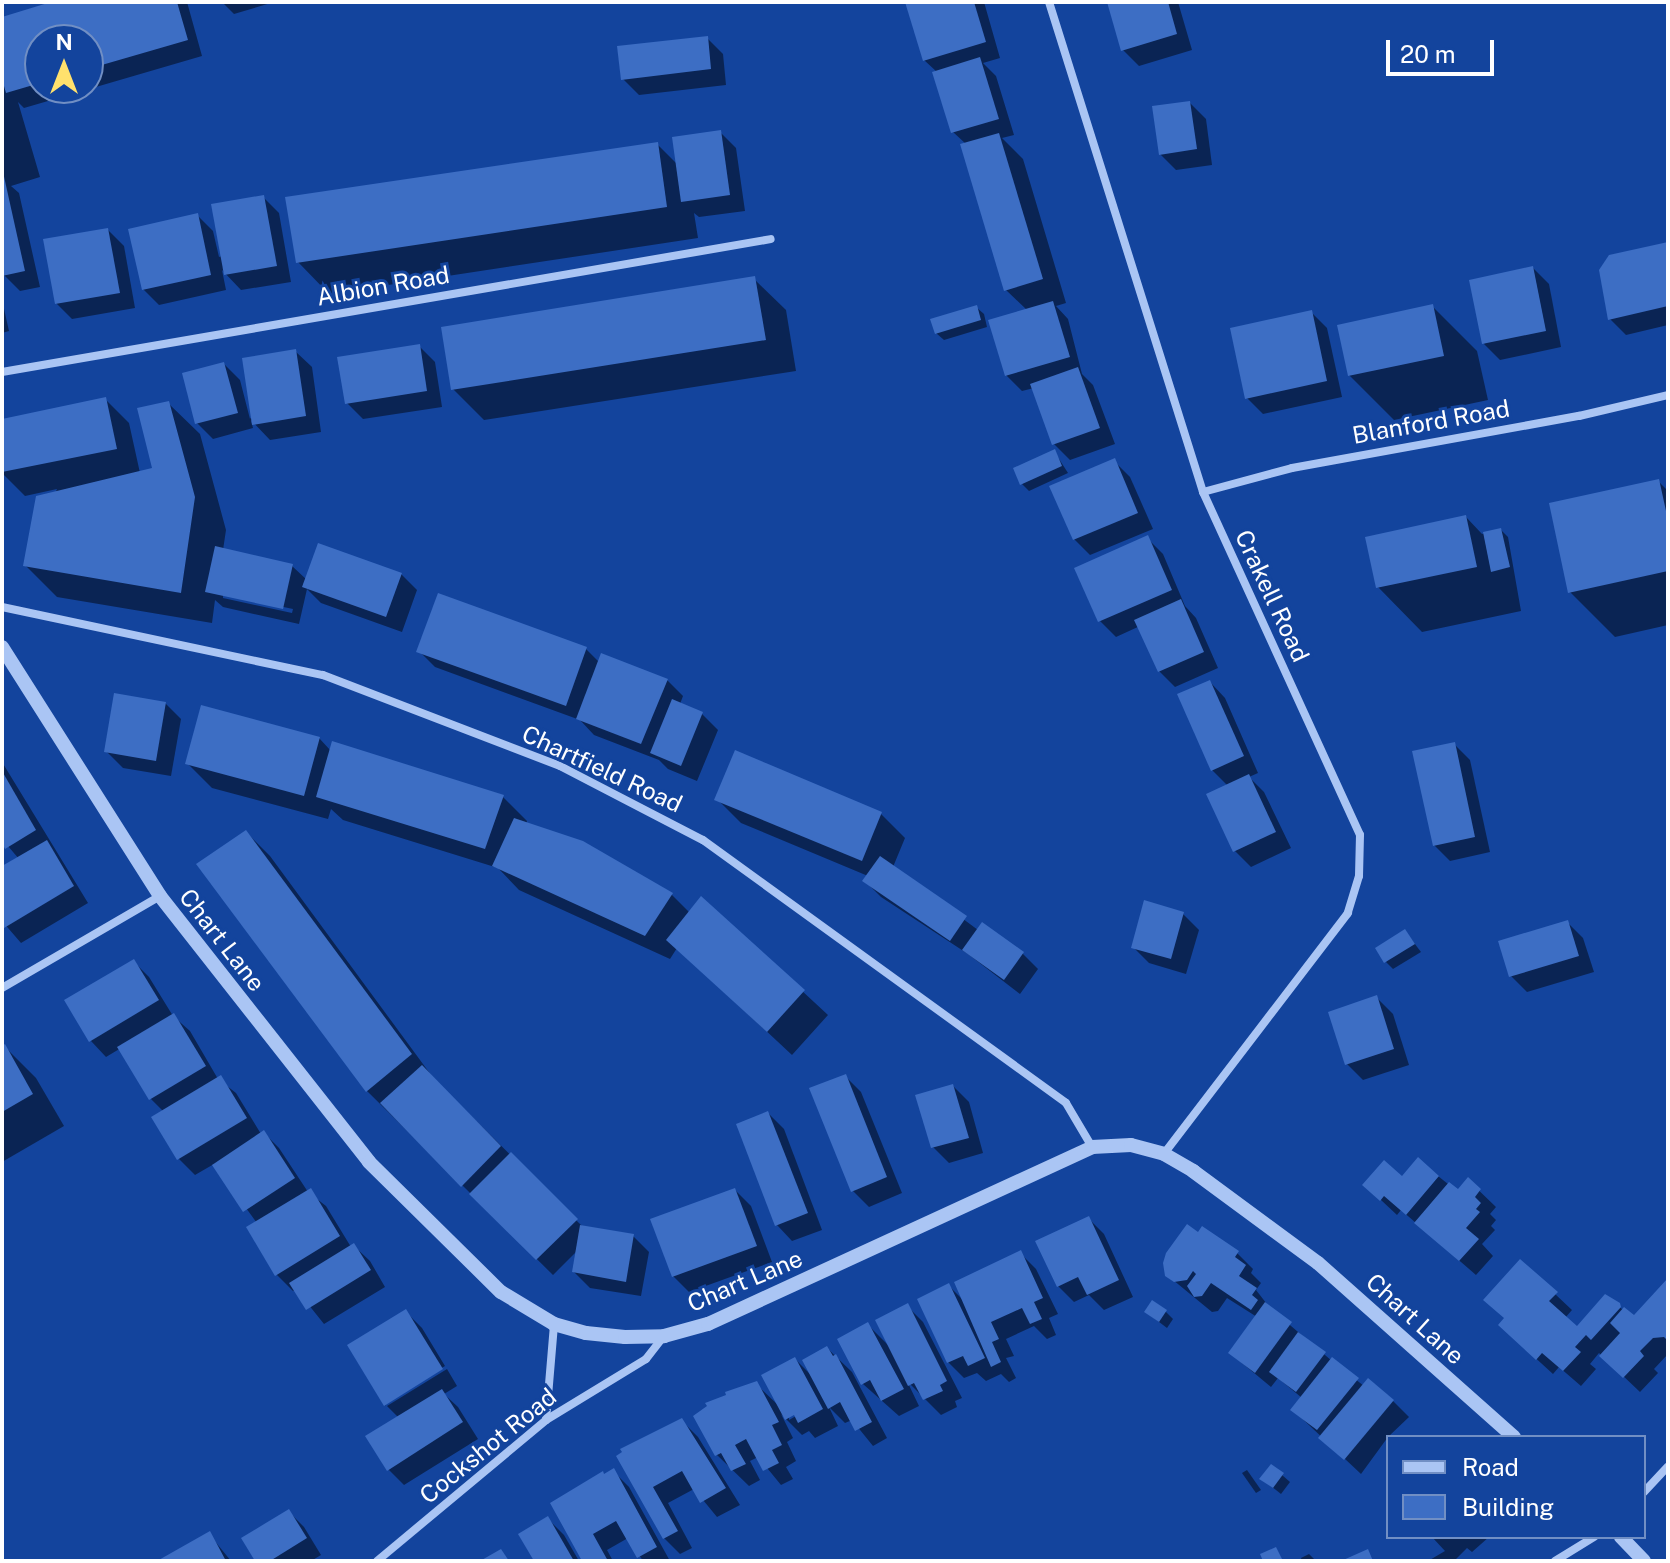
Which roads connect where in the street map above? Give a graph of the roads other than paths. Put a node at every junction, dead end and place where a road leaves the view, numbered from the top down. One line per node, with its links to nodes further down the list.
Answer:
1 (1049, 2): 5 (street, Crakell Road)
2 (771, 239): 3 (street, Albion Road)
3 (2, 372)
4 (1668, 395): 5 (street, Blanford Road)
5 (1203, 492): 11 (street, Crakell Road)
6 (2, 607): 10 (street, Chartfield Road)
7 (2, 647): 8 (street, Chart Lane)
8 (160, 896): 9 (street); 12 (street, Chart Lane)
9 (2, 988)
10 (1092, 1147): 11 (street, Chart Lane); 13 (street, Chart Lane)
11 (1164, 1154): 15 (street, Chart Lane)
12 (554, 1324): 13 (street, Chart Lane); 14 (street)
13 (664, 1336): 14 (street, Cockshot Road)
14 (546, 1420): 20 (street, Cockshot Road)
15 (1512, 1435)
16 (1668, 1466): 17 (street)
17 (1646, 1490)
18 (1591, 1539): 21 (street)
19 (1623, 1539): 22 (street)
20 (377, 1561)
21 (1555, 1561)
22 (1644, 1561)

